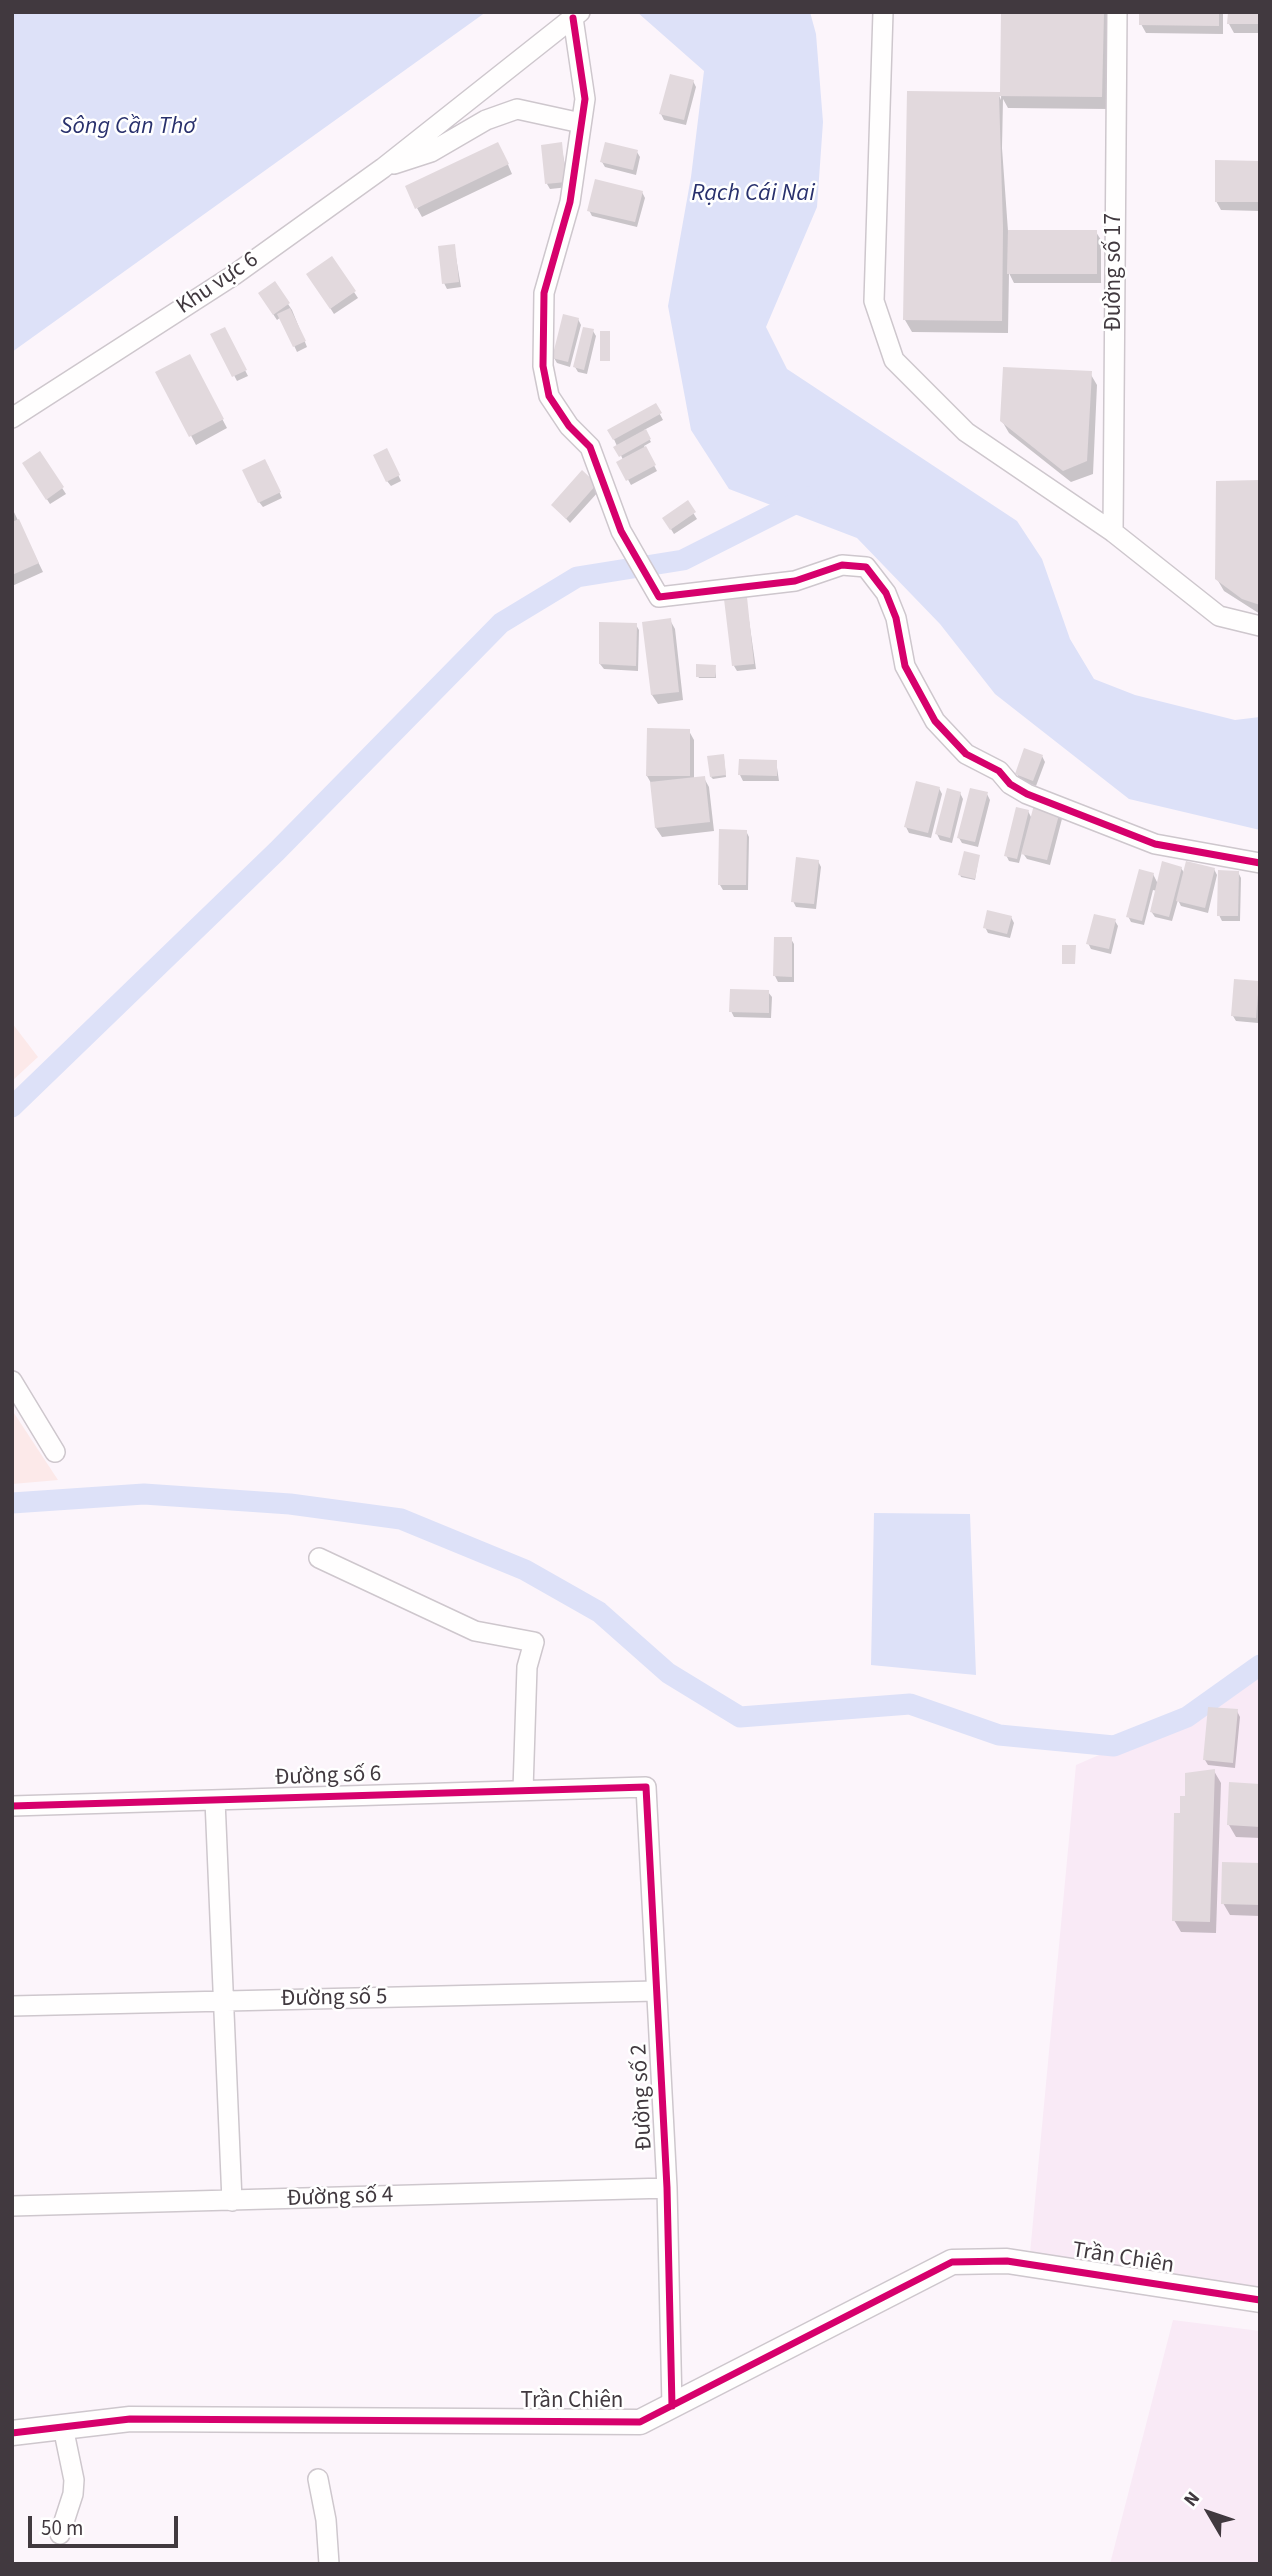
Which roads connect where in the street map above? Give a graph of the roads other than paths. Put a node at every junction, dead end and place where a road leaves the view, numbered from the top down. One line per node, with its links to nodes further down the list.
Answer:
1 (883, 12): 7 (street)
2 (1117, 12): 7 (street, Đường số 17)
3 (577, 15): 4 (street); 5 (street, Khu vực 6)
4 (581, 123): 5 (street); 9 (street)
5 (383, 168): 6 (street, Khu vực 6)
6 (12, 418)
7 (1113, 532): 8 (street)
8 (1260, 626)
9 (1260, 863)
10 (12, 1381): 11 (street)
11 (55, 1452)
12 (319, 1558): 14 (street)
13 (646, 1787): 14 (street, Đường số 6); 17 (street, Đường số 2)
14 (523, 1790): 15 (street, Đường số 6)
15 (215, 1800): 16 (street, Đường số 6); 18 (street)
16 (12, 1805)
17 (656, 1991): 18 (street, Đường số 5); 20 (street, Đường số 2)
18 (221, 2002): 19 (street, Đường số 5); 21 (street)
19 (12, 2006)
20 (667, 2188): 21 (street, Đường số 4); 24 (street, Đường số 2)
21 (232, 2201): 22 (street, Đường số 4)
22 (12, 2206)
23 (1260, 2300): 24 (street, Trần Chiên)
24 (672, 2406): 25 (street, Trần Chiên)
25 (63, 2427): 26 (street, Trần Chiên); 28 (street)
26 (12, 2433)
27 (318, 2479): 29 (street)
28 (60, 2534)
29 (329, 2564)

